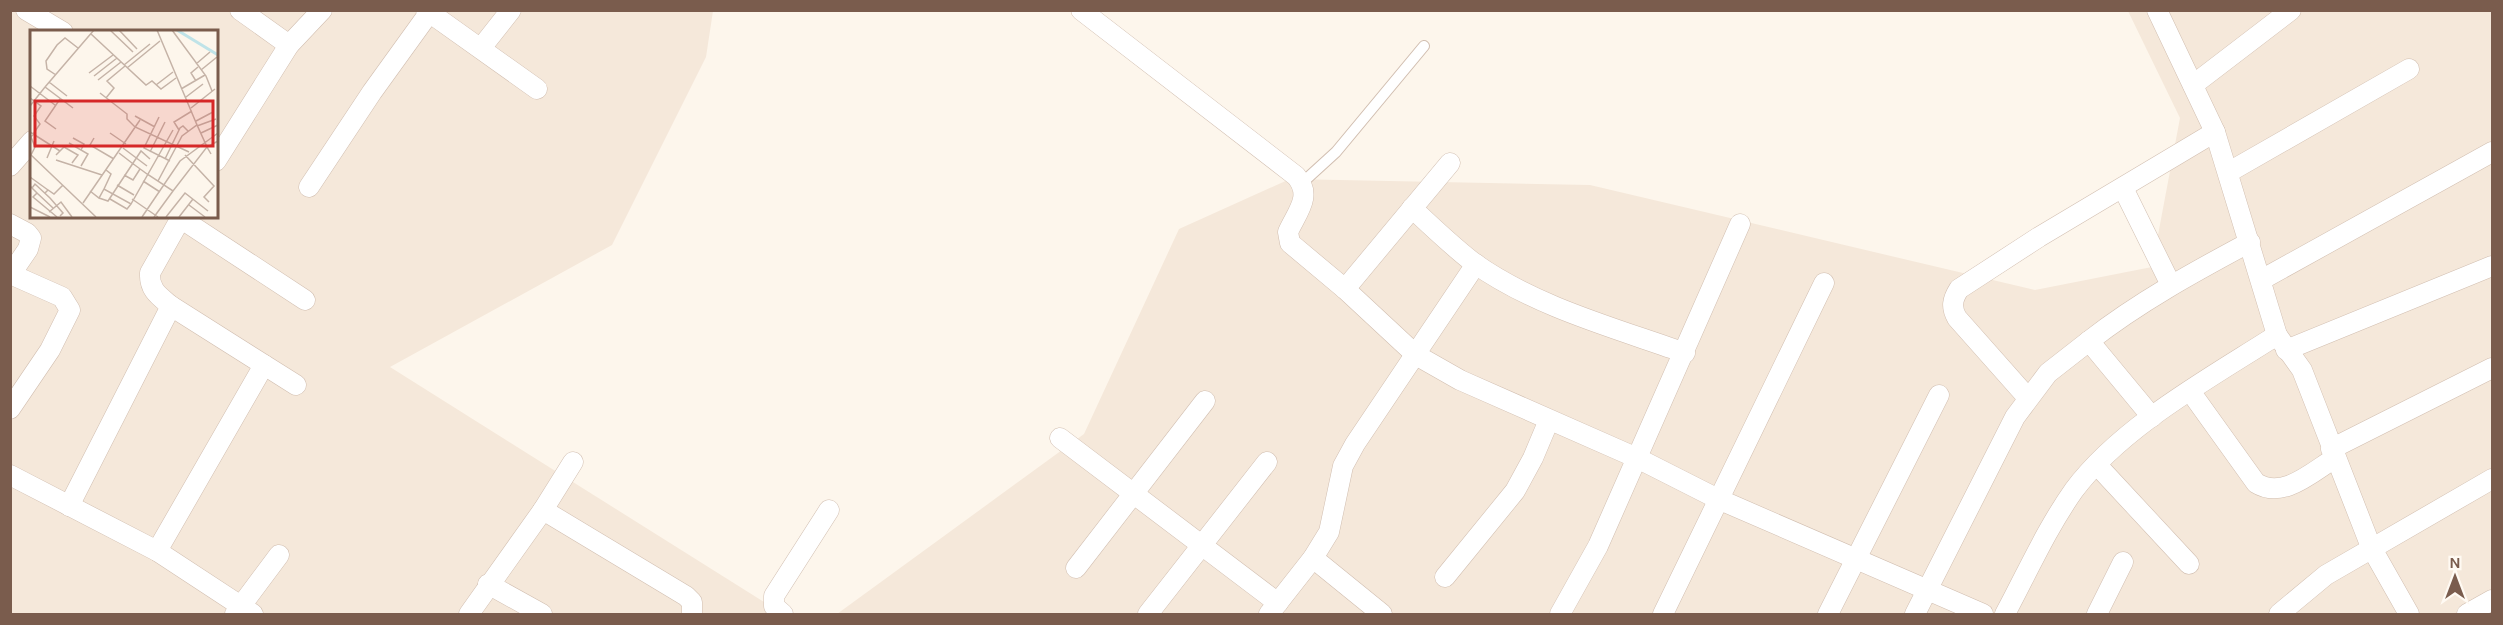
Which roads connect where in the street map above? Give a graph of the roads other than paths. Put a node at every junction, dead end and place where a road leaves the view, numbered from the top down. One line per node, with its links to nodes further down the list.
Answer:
1 (26, 10): 9 (street)
2 (240, 10): 10 (street)
3 (322, 10): 10 (street)
4 (511, 10): 12 (street)
5 (1081, 10): 23 (street)
6 (2157, 10): 14 (street)
7 (2291, 10): 14 (street)
8 (428, 12): 12 (street); 24 (street)
9 (60, 30)
10 (289, 45): 19 (street)
11 (1424, 46): 23 (lane)
12 (482, 48): 15 (street)
13 (2409, 69): 22 (street)
14 (2193, 85): 16 (street)
15 (537, 89)
16 (2215, 132): 22 (street); 25 (street)
17 (30, 143): 21 (street)
18 (2493, 152): 34 (street)
19 (218, 158)
20 (1450, 163): 26 (street)
21 (10, 166)
22 (2229, 172): 31 (street)
23 (1302, 183): 37 (street)
24 (309, 187)
25 (2123, 188): 36 (street); 49 (street)
26 (1412, 208): 32 (street); 37 (street)
27 (180, 218): 39 (street)
28 (182, 218): 38 (street)
29 (10, 224): 51 (street)
30 (1740, 224): 42 (street)
31 (2250, 242): 34 (street); 36 (street)
32 (1476, 264): 42 (street); 43 (street)
33 (2493, 266): 41 (street)
34 (2261, 280): 41 (street)
35 (1824, 283): 63 (street)
36 (2170, 285): 40 (street)
37 (1345, 289): 43 (street)
38 (305, 300)
39 (171, 306): 44 (street); 64 (street)
40 (2089, 341): 49 (street); 52 (street)
41 (2282, 343): 47 (street); 55 (street)
42 (1685, 353): 56 (street)
43 (1416, 355): 53 (street); 71 (street)
44 (264, 365): 46 (street); 69 (street)
45 (2493, 368): 55 (street)
46 (296, 385)
47 (2190, 392): 52 (street); 55 (street)
48 (1939, 395): 72 (street)
49 (2028, 398): 78 (street)
50 (1205, 401): 62 (street)
51 (10, 409)
52 (2152, 417): 59 (street)
53 (1549, 420): 56 (street); 76 (street)
54 (1060, 438): 62 (street)
55 (2333, 453): 68 (street)
56 (1637, 458): 63 (street); 88 (street)
57 (573, 462): 65 (street)
58 (1268, 462): 67 (street)
59 (2097, 465): 74 (street); 93 (street)
60 (10, 475): 64 (street)
61 (2493, 480): 68 (street)
62 (1134, 494): 67 (street); 75 (street)
63 (1718, 500): 72 (street); 89 (street)
64 (69, 506): 69 (street)
65 (543, 510): 77 (street); 84 (street)
66 (829, 510): 85 (street)
67 (1202, 545): 80 (street); 86 (street)
68 (2371, 547): 95 (street); 96 (street)
69 (157, 551): 81 (street)
70 (279, 555): 81 (street)
71 (1313, 558): 80 (street); 87 (street)
72 (1854, 560): 78 (street); 90 (street)
73 (2123, 562): 94 (street)
74 (2189, 564)
75 (1076, 568)
76 (1445, 577)
77 (488, 584): 82 (street); 83 (street)
78 (1926, 589): 91 (street); 92 (street)
79 (2493, 600): 97 (street)
80 (1274, 609)
81 (243, 612)
82 (469, 615)
83 (542, 615)
84 (692, 615)
85 (783, 615)
86 (1148, 615)
87 (1382, 615)
88 (1560, 615)
89 (1664, 615)
90 (1828, 615)
91 (1915, 615)
92 (1983, 615)
93 (2005, 615)
94 (2097, 615)
95 (2279, 615)
96 (2409, 615)
97 (2467, 615)

